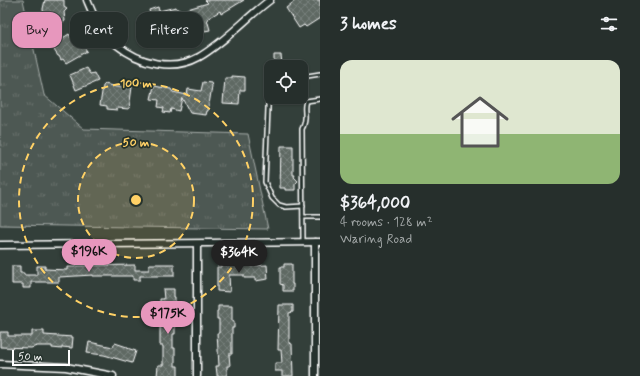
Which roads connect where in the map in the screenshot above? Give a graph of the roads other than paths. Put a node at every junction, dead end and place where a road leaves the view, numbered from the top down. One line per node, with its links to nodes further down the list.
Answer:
1 (87, 0): 2 (street)
2 (270, 0)
3 (320, 74): 4 (lane)
4 (308, 76)
5 (320, 99): 7 (lane)
6 (268, 104): 7 (lane)
7 (303, 206): 8 (lane)
8 (303, 217): 9 (lane); 10 (lane)
9 (320, 217)
10 (303, 242): 11 (street); 12 (street)
11 (318, 242): 17 (street)
12 (197, 244): 13 (street); 16 (street)
13 (0, 245)
14 (0, 364): 15 (street)
15 (113, 376)
16 (197, 376)
17 (315, 376)

